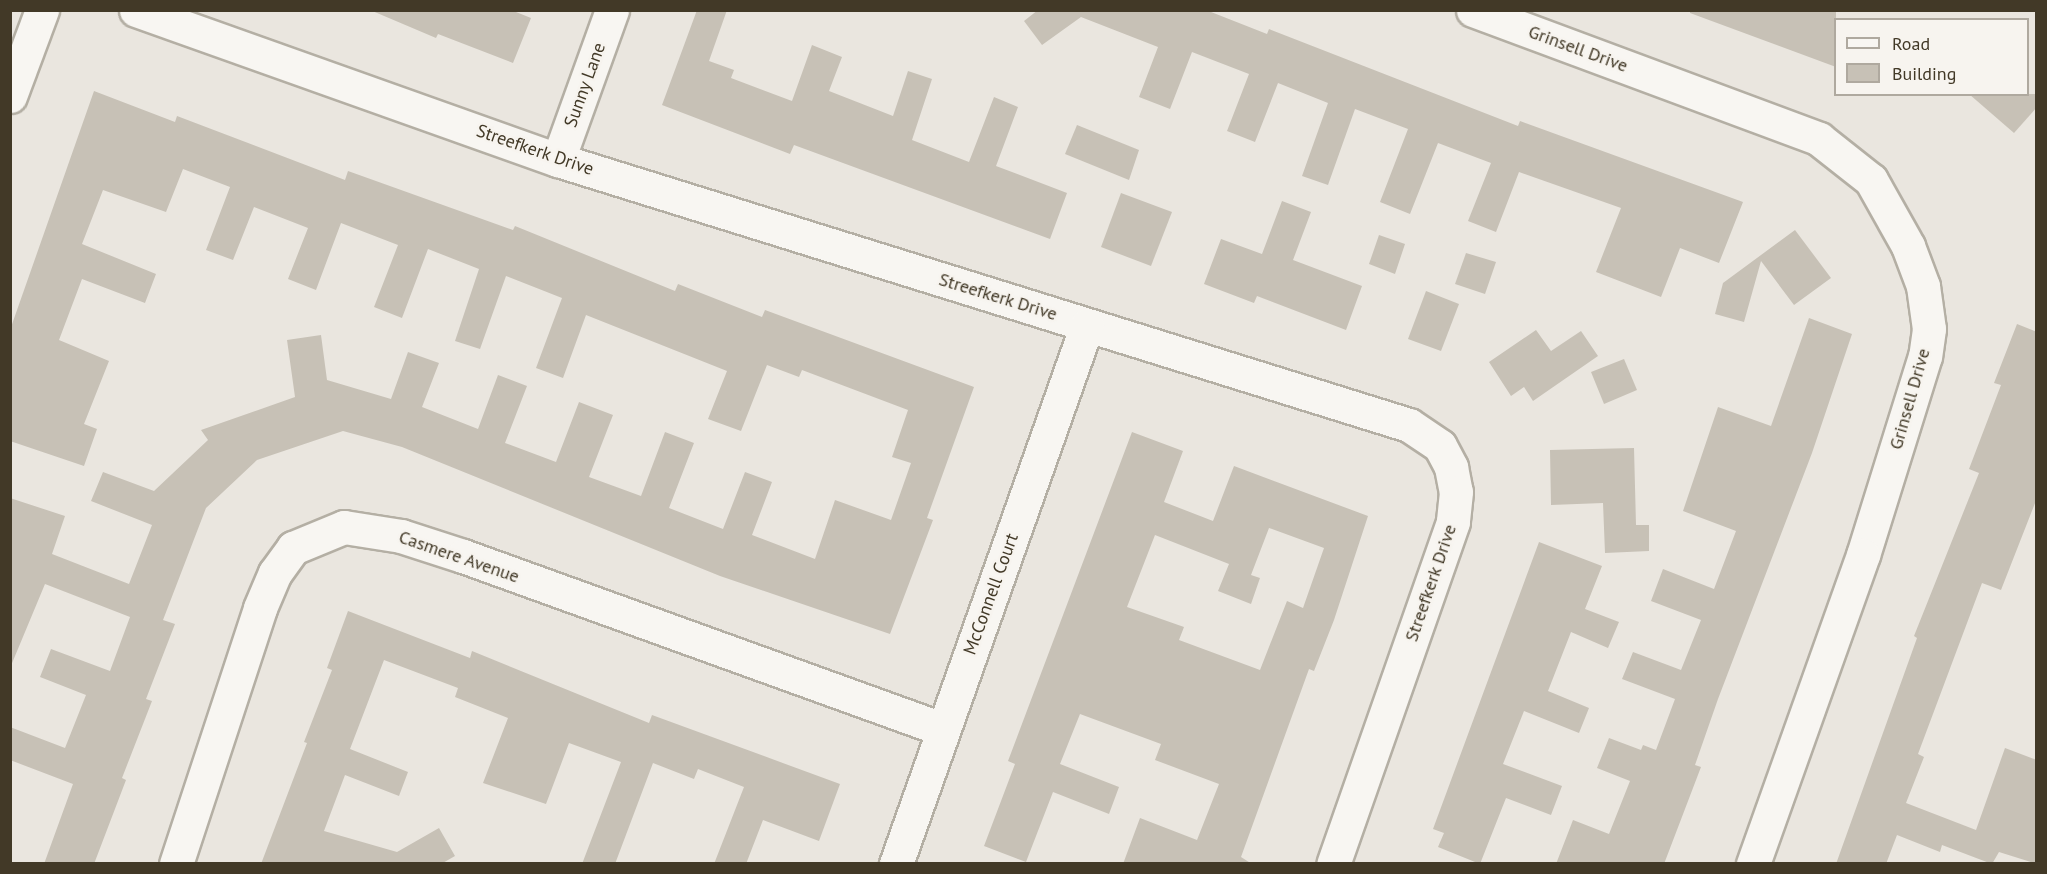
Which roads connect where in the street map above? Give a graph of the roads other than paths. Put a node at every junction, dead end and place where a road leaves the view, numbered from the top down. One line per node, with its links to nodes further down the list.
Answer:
1 (42, 10): 5 (street)
2 (136, 10): 6 (street, Streefkerk Drive)
3 (612, 10): 6 (street, Sunny Lane)
4 (1473, 10): 12 (street, Grinsell Drive)
5 (13, 78)
6 (558, 160): 7 (street, Streefkerk Drive)
7 (1087, 325): 8 (street, McConnell Court); 11 (street, Streefkerk Drive)
8 (942, 729): 9 (street, Casmere Avenue); 10 (street, McConnell Court)
9 (176, 864)
10 (896, 864)
11 (1333, 864)
12 (1753, 864)

